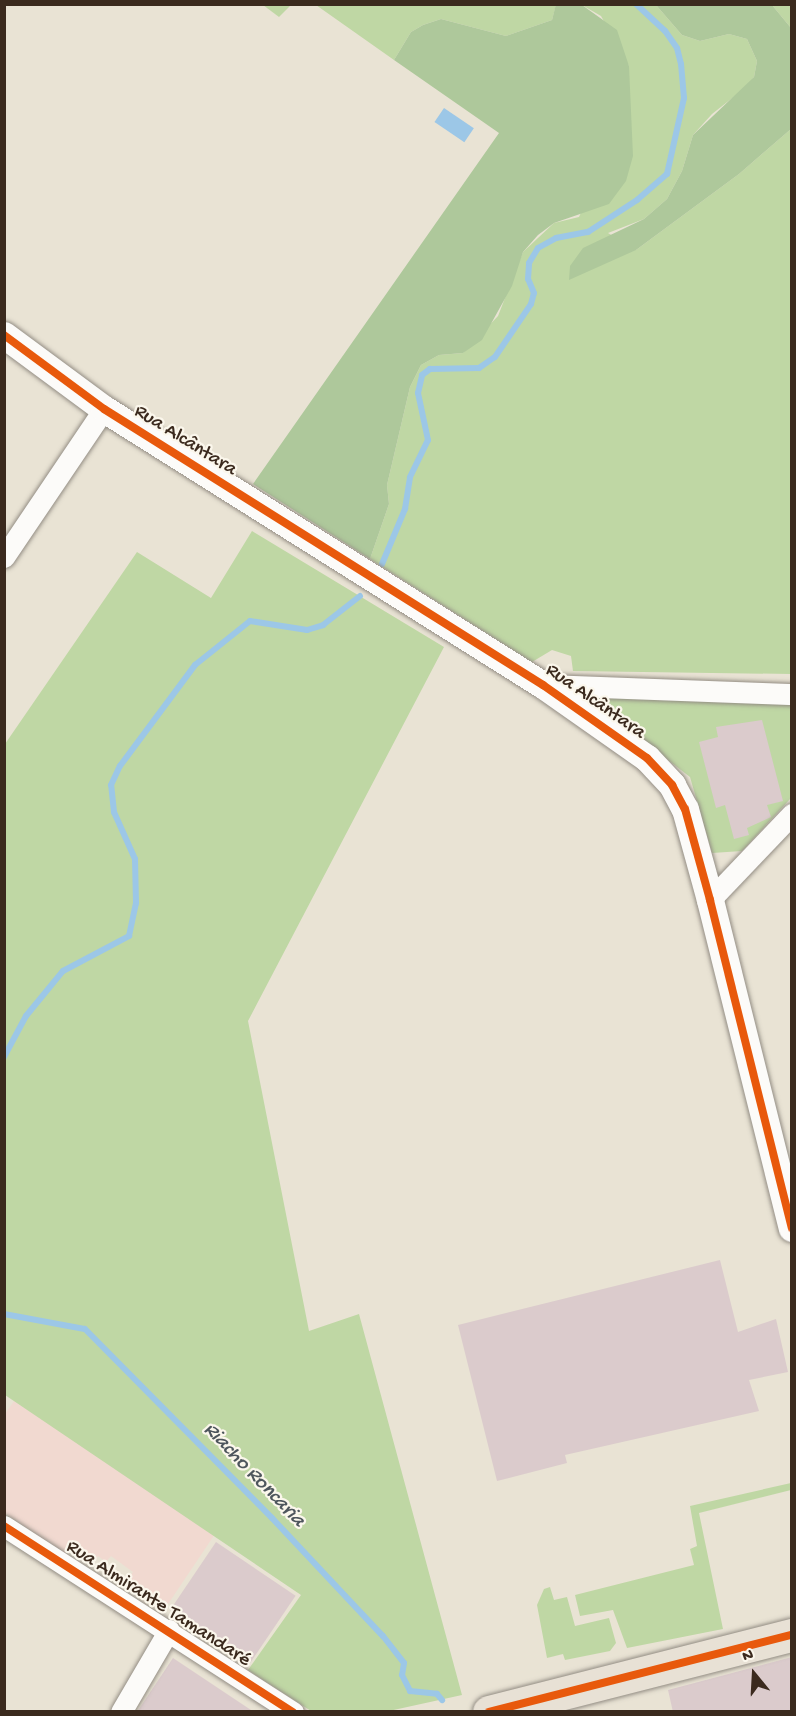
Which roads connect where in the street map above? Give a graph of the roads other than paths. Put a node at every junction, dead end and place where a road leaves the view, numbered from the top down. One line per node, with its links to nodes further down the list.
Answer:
1 (4, 335): 2 (street)
2 (104, 410): 3 (street, Rua Alcântara); 4 (street, Rua Alcântara)
3 (4, 557)
4 (543, 685): 5 (street); 7 (street, Rua Alcântara)
5 (792, 694)
6 (792, 814): 7 (street)
7 (710, 900): 8 (street, Rua Alcântara)
8 (792, 1228)
9 (4, 1526): 10 (street, Rua Almirante Tamandaré)
10 (169, 1630): 12 (street, Rua Almirante Tamandaré); 13 (street)
11 (792, 1635): 14 (main road)
12 (285, 1709)
13 (122, 1712)
14 (489, 1712)

